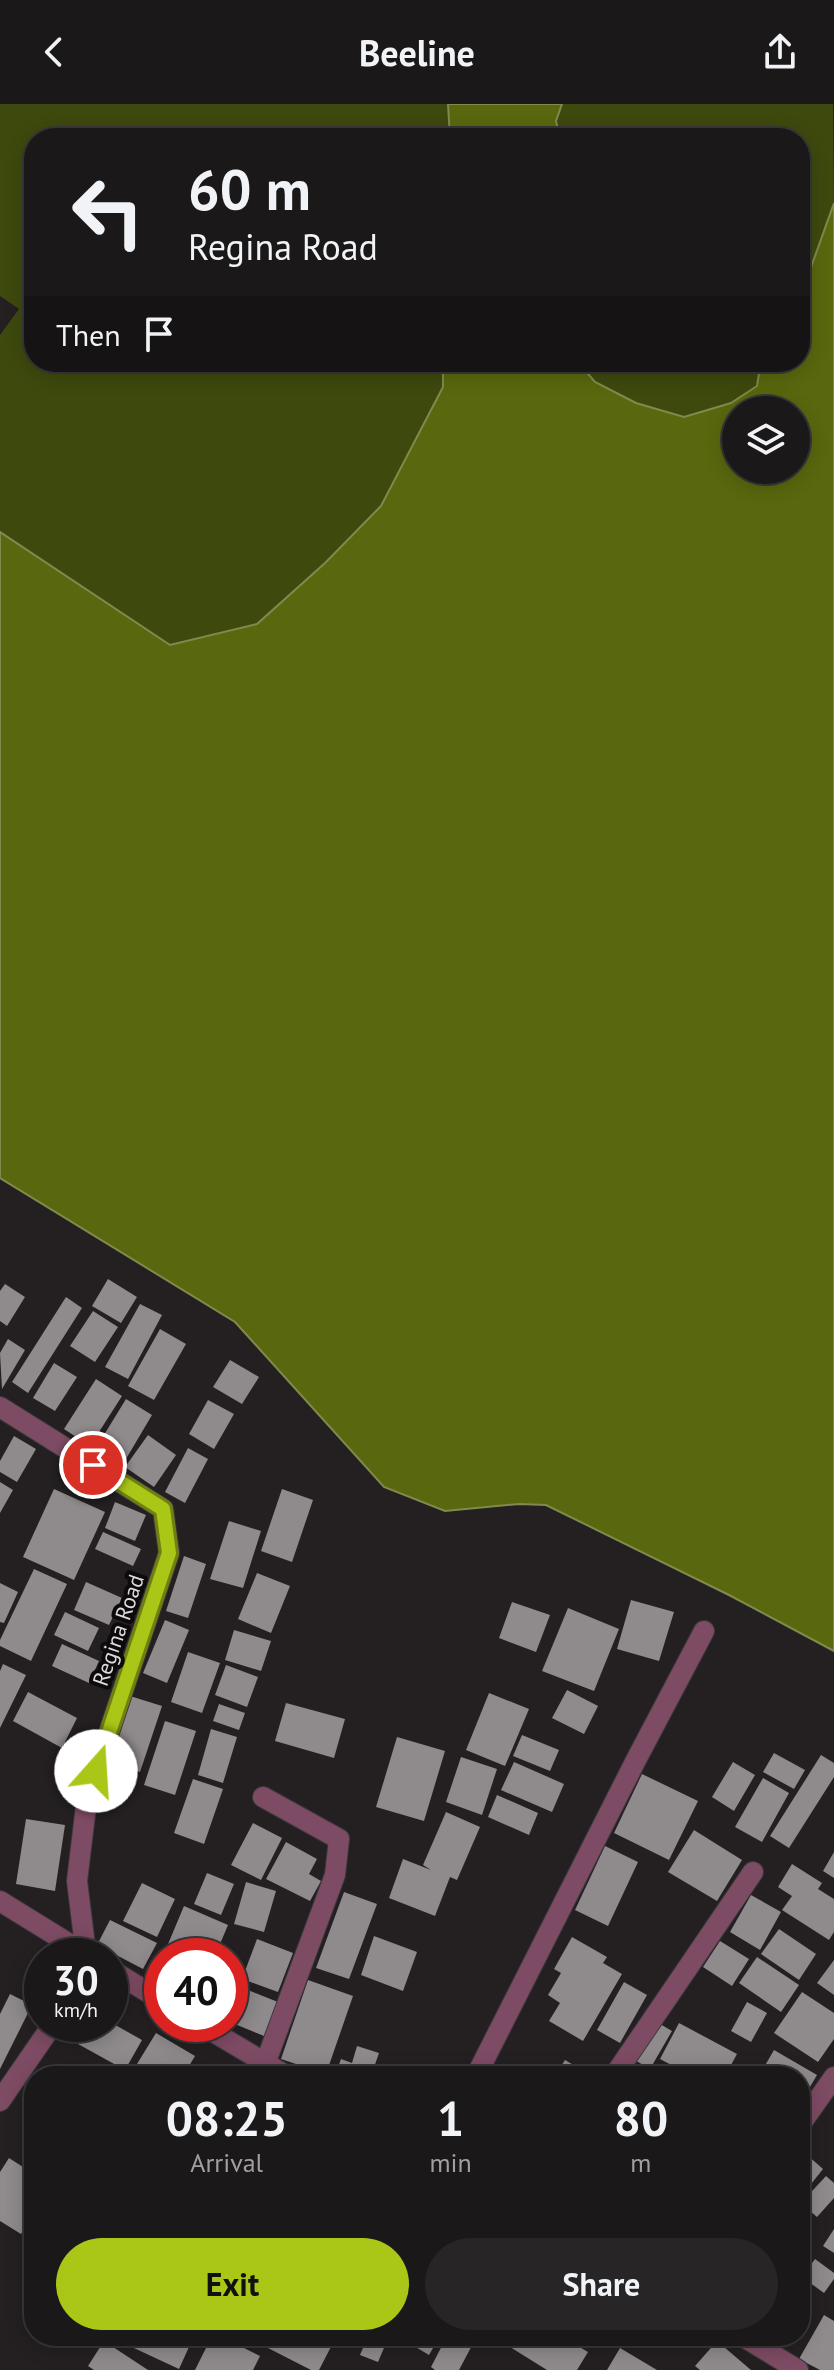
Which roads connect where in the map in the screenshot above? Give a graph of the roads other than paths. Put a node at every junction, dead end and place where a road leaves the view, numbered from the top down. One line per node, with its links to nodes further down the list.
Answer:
1 (0, 1407): 7 (street, Regina Road)
2 (704, 1631): 14 (street)
3 (263, 1797): 10 (street)
4 (753, 1872): 15 (street)
5 (0, 1901): 6 (street)
6 (59, 1938)
7 (84, 1938)
8 (41, 2042): 11 (street)
9 (229, 2042): 10 (street)
10 (265, 2064): 13 (street)
11 (24, 2066)
12 (24, 2066): 17 (street)
13 (269, 2066)
14 (481, 2066)
15 (621, 2066)
16 (834, 2077): 18 (street)
17 (0, 2101)
18 (810, 2111)
19 (758, 2346): 20 (street)
20 (798, 2370)

